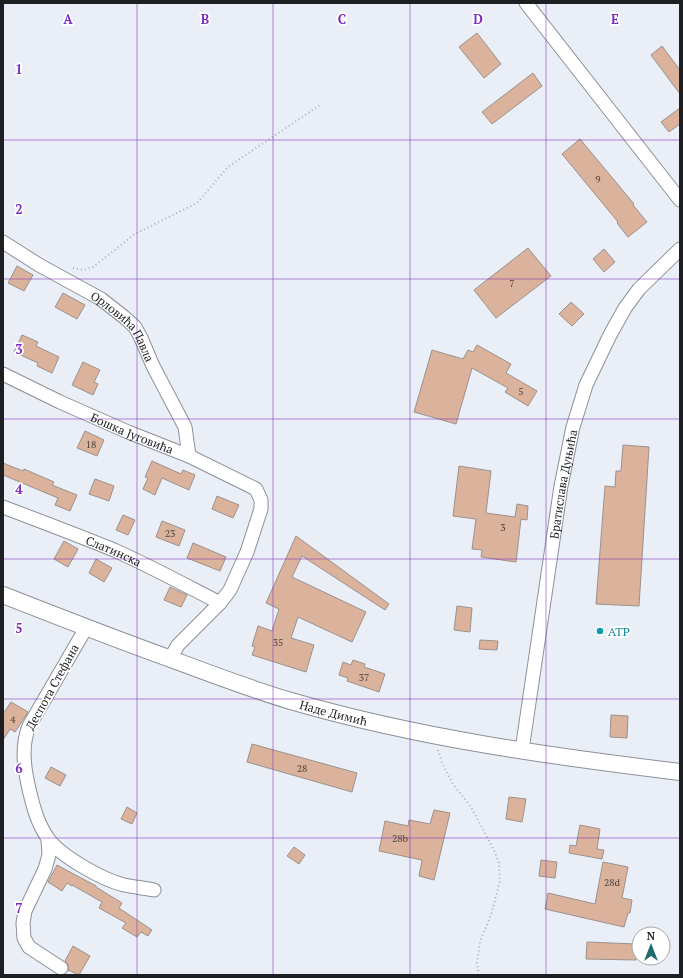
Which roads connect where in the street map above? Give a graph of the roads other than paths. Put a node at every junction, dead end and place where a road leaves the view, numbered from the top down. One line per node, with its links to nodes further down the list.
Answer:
1 (526, 3): 2 (street)
2 (680, 200)
3 (3, 242): 6 (street, Орловића Павла)
4 (680, 249): 12 (street, Братислава Дуњића)
5 (3, 374): 6 (street, Бошка Југовића)
6 (189, 456): 9 (street, Бошка Југовића)
7 (3, 507): 9 (street, Слатинска)
8 (3, 594): 10 (main road, Наде Димић)
9 (220, 603): 11 (street)
10 (86, 628): 11 (main road, Наде Димић); 14 (street, Деспота Стефана)
11 (170, 659): 12 (main road, Наде Димић)
12 (522, 750): 13 (main road, Наде Димић)
13 (680, 772)
14 (48, 839): 15 (street, Деспота Стефана); 16 (street, Деспота Стефана)
15 (154, 890)
16 (61, 968)

